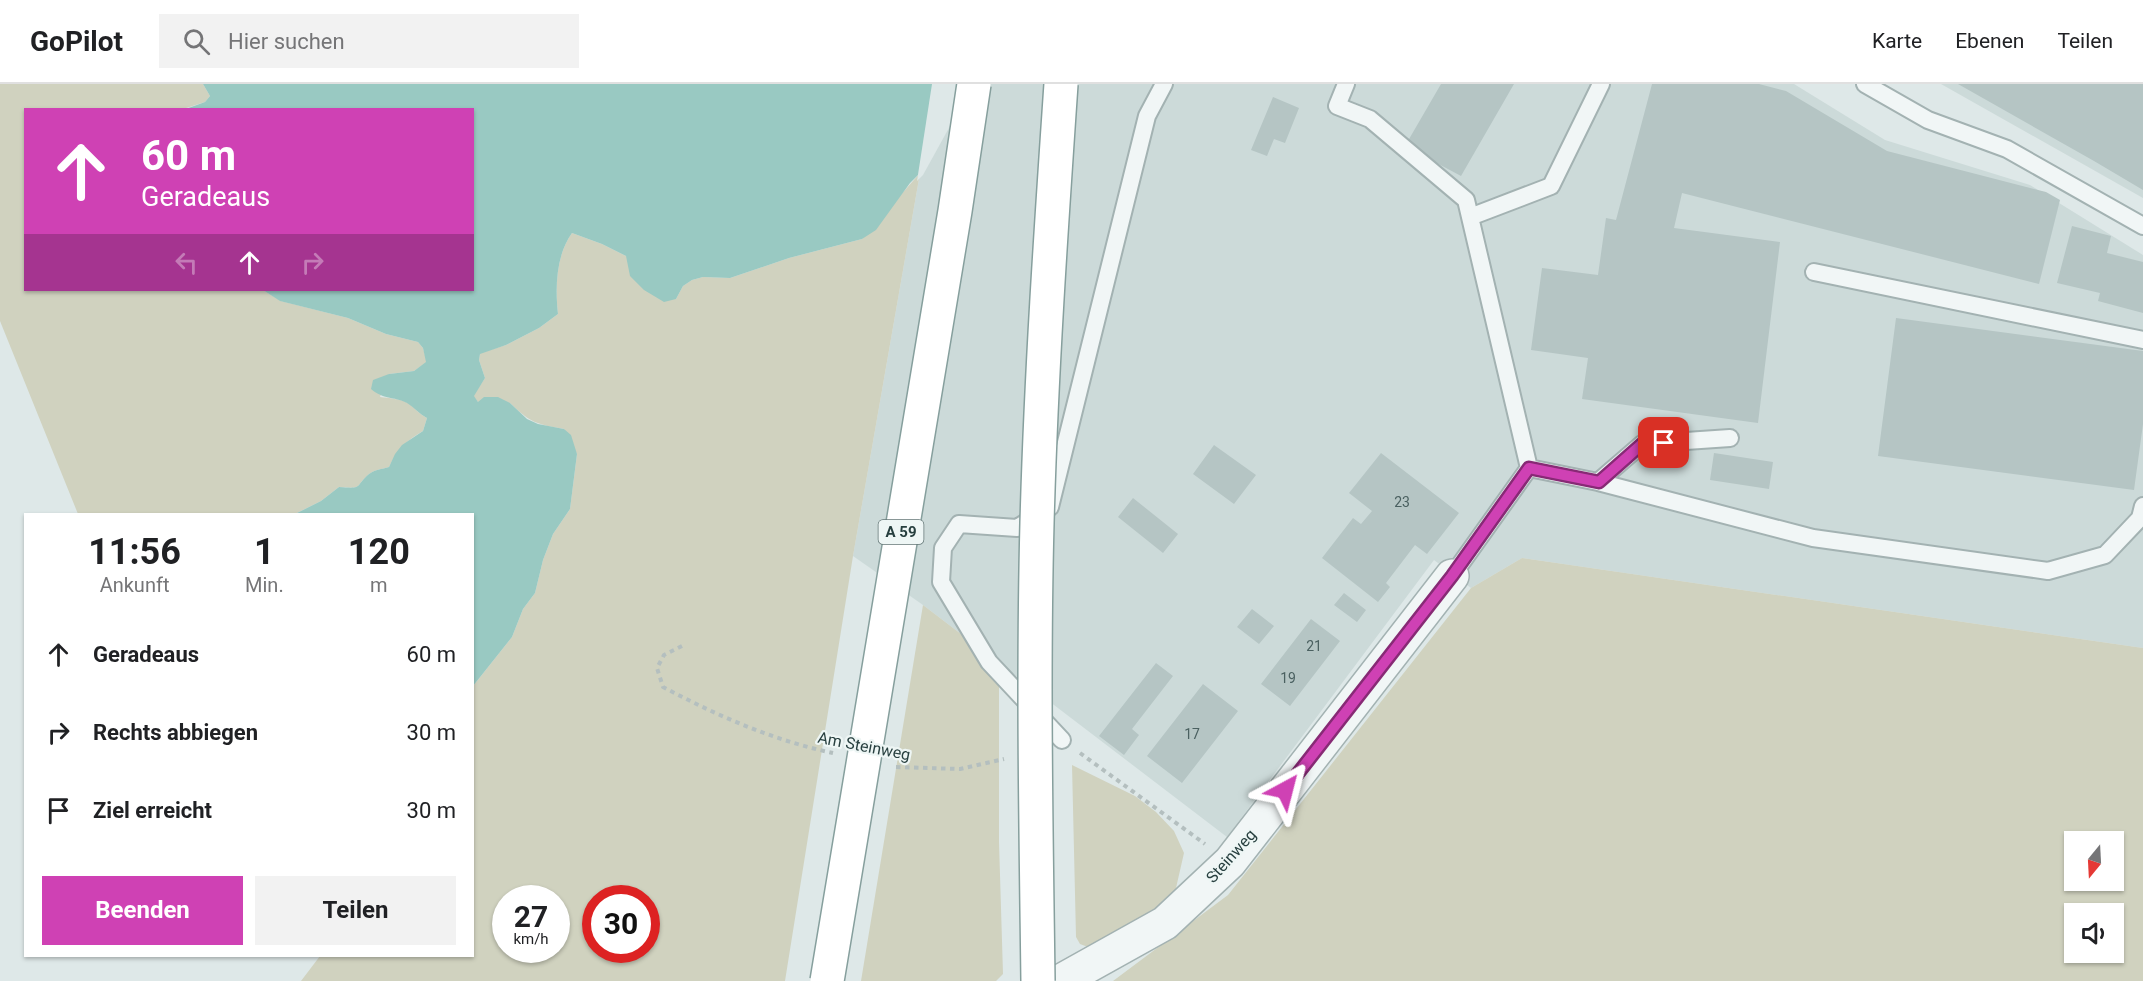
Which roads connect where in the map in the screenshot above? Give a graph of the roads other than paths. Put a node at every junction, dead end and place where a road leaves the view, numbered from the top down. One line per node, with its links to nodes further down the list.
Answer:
1 (974, 84): 17 (highway, A 59, bridge)
2 (1061, 84): 18 (highway, bridge)
3 (1164, 84): 16 (lane)
4 (1346, 84): 7 (lane)
5 (1601, 84): 7 (lane)
6 (1865, 84): 8 (lane)
7 (1470, 217): 12 (lane)
8 (2143, 226)
9 (1814, 272): 10 (lane)
10 (2143, 340)
11 (1730, 438): 13 (lane)
12 (1529, 468): 13 (lane); 15 (lane)
13 (1599, 482): 14 (lane)
14 (2143, 506)
15 (1452, 576): 19 (street, Steinweg)
16 (1062, 740)
17 (827, 981)
18 (1038, 981)
19 (1061, 981)

